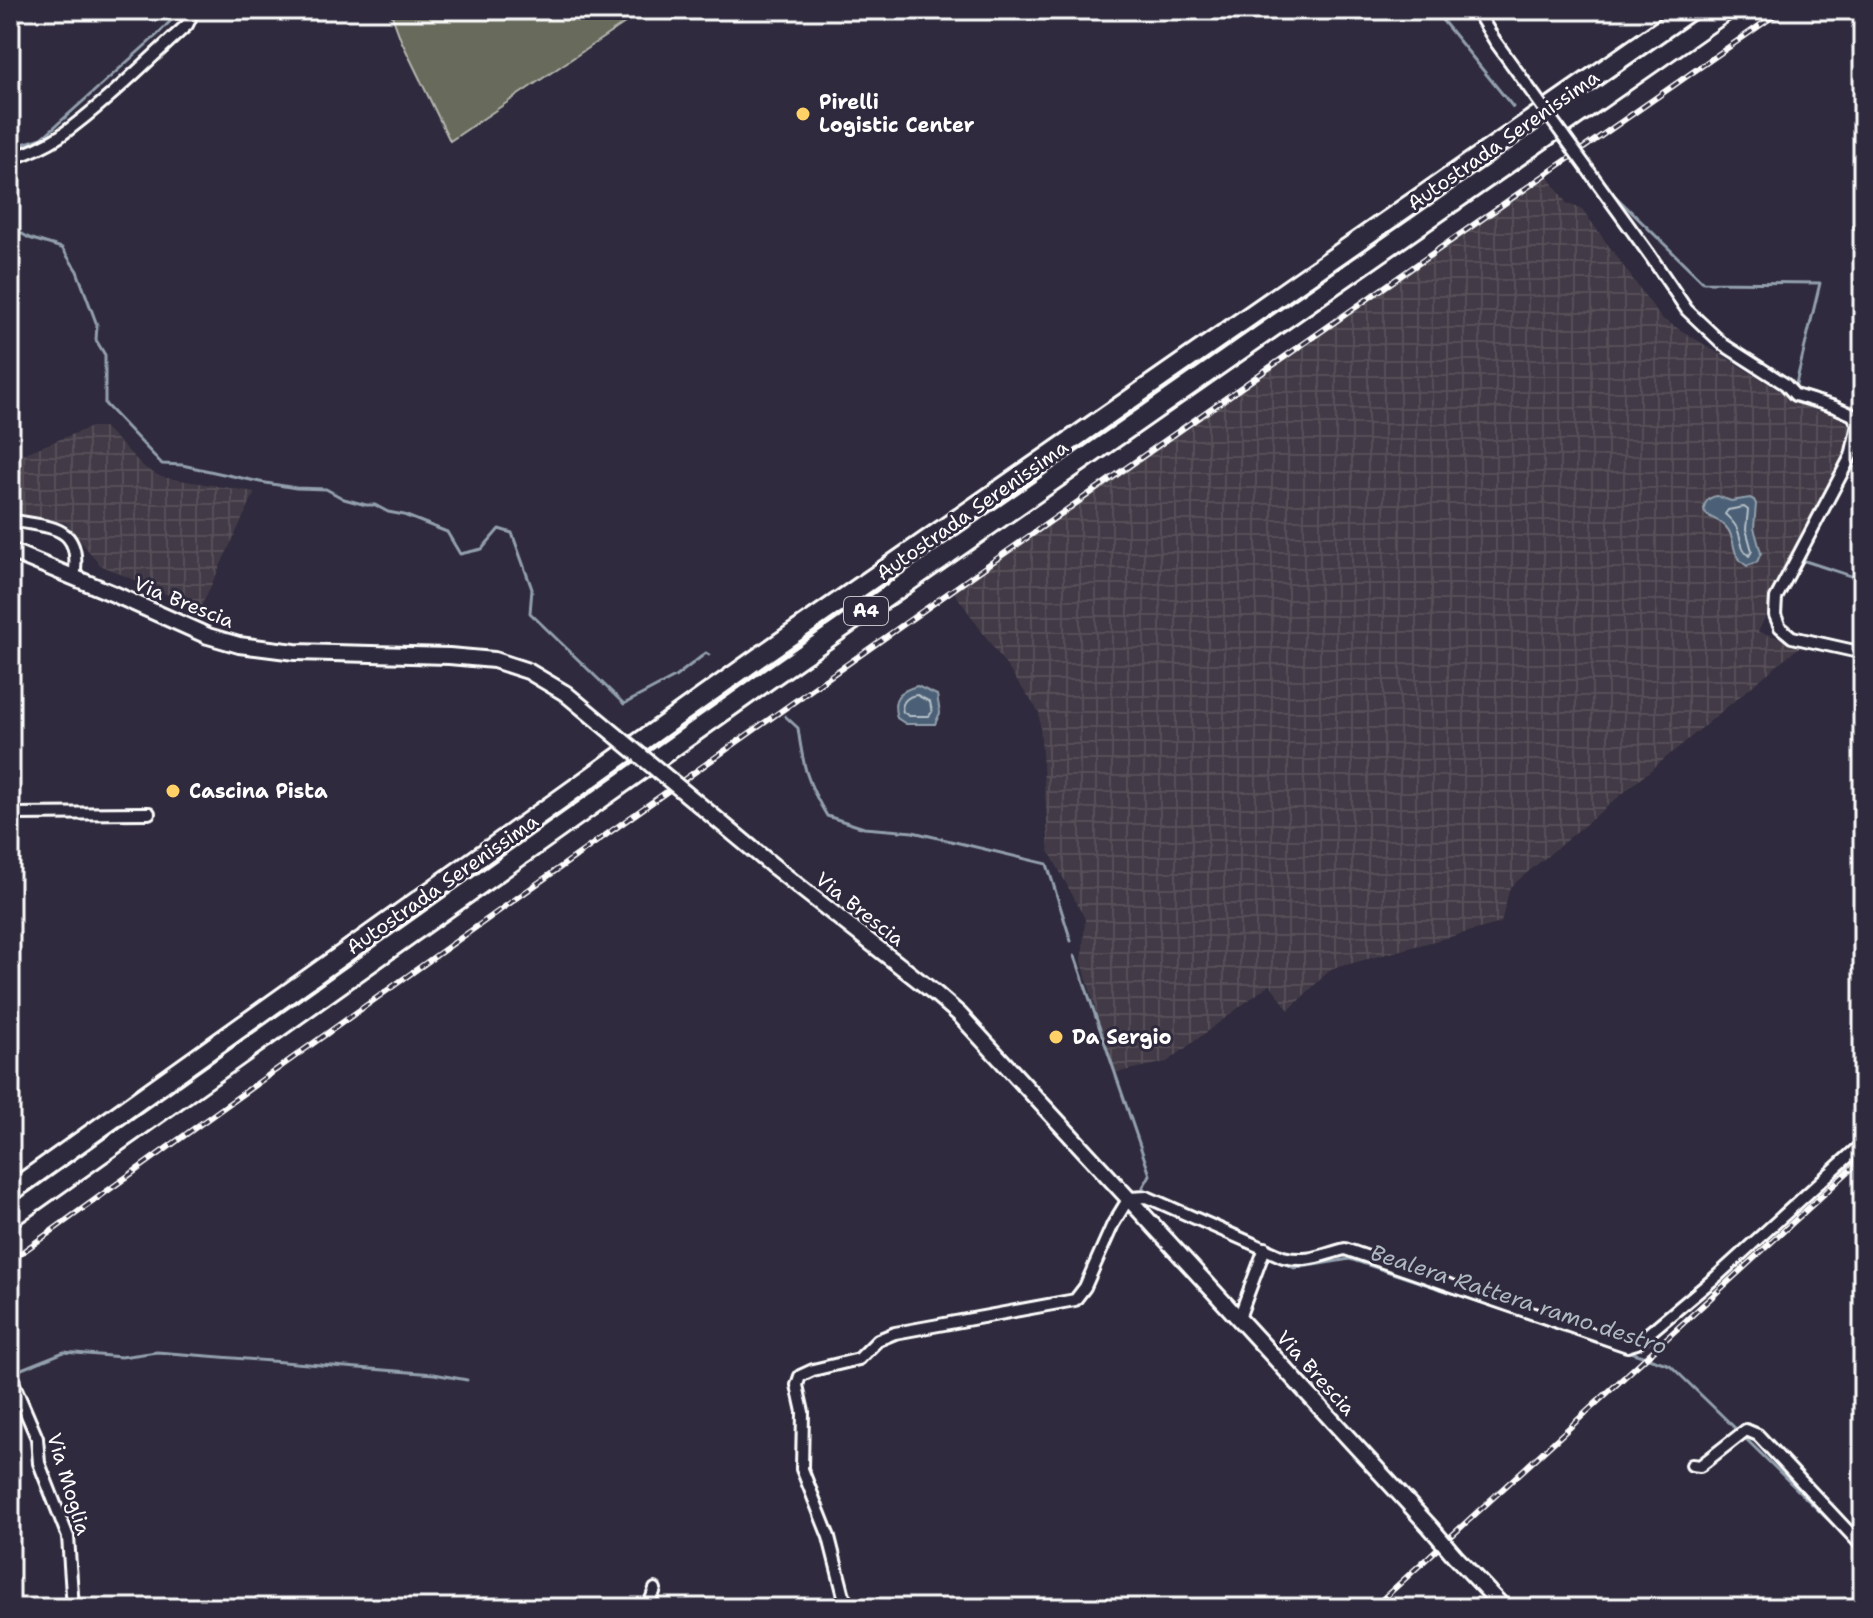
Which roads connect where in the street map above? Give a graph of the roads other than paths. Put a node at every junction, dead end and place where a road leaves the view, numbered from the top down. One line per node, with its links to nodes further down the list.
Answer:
1 (188, 10): 5 (street)
2 (1476, 10): 9 (street, bridge)
3 (1690, 10): 13 (highway, Autostrada Serenissima / A4)
4 (1727, 10): 15 (highway, Autostrada Serenissima / A4)
5 (10, 159)
6 (10, 520): 8 (street)
7 (10, 551): 8 (main road, Via Brescia)
8 (74, 578): 14 (main road, Via Brescia, bridge)
9 (1863, 653)
10 (149, 813): 11 (street)
11 (10, 814)
12 (1863, 1143): 16 (street)
13 (10, 1192)
14 (1129, 1198): 16 (street); 17 (main road, Via Brescia); 24 (street)
15 (10, 1218)
16 (1265, 1248): 17 (street)
17 (1239, 1318): 25 (main road, Via Brescia, bridge)
18 (11, 1376): 22 (street, Via Moglia)
19 (1692, 1465): 20 (street)
20 (1863, 1547)
21 (655, 1589): 23 (street)
22 (73, 1608)
23 (648, 1608)
24 (847, 1608)
25 (1504, 1608)

